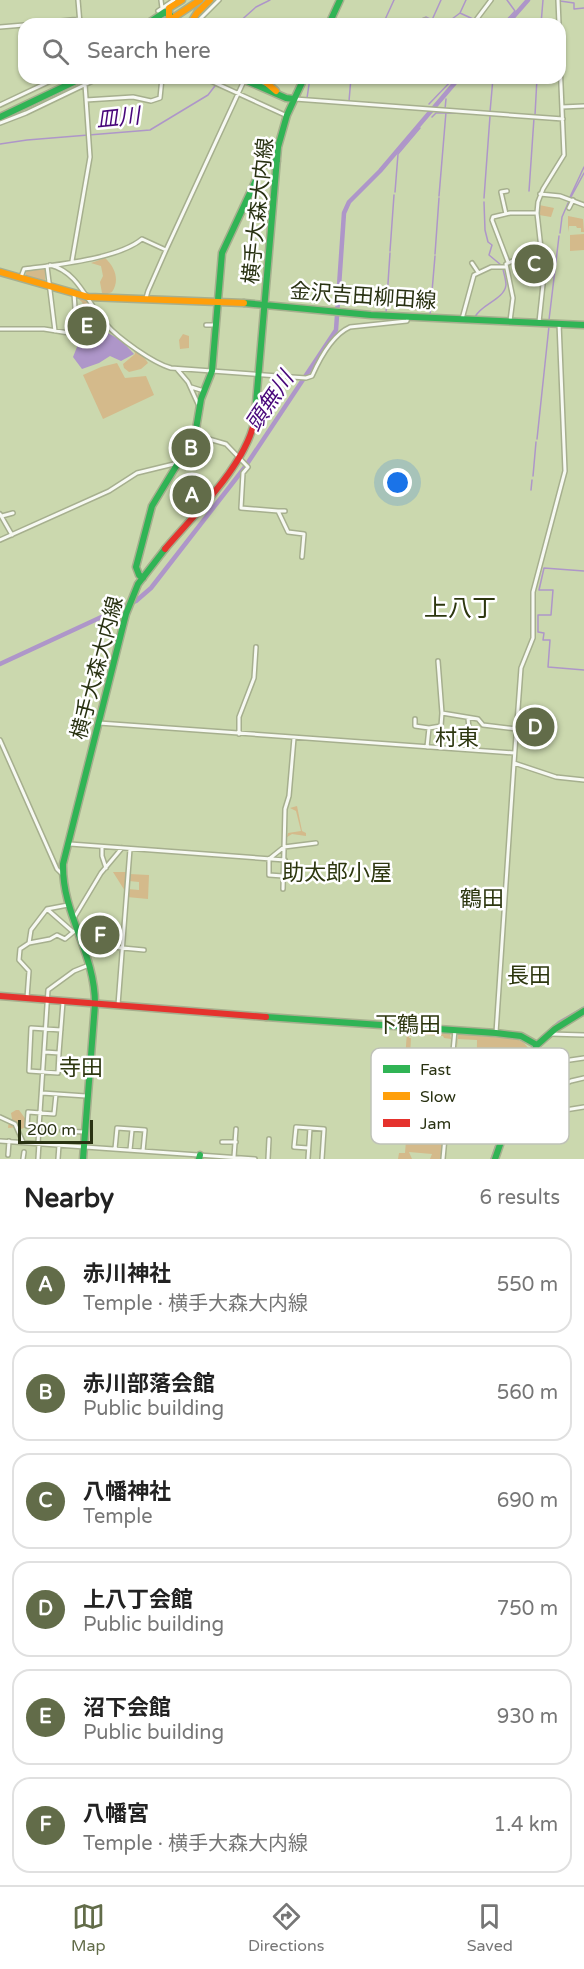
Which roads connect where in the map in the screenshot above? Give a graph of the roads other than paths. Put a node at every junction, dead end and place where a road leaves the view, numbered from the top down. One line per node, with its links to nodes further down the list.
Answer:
1 (78, 0): 13 (street)
2 (161, 0): 11 (street)
3 (174, 0): 11 (street)
4 (182, 0): 12 (main road)
5 (202, 0): 12 (main road); 16 (main road)
6 (210, 0): 17 (main road)
7 (219, 0): 18 (street)
8 (340, 0): 19 (main road)
9 (491, 0): 20 (street)
10 (558, 0): 21 (street)
11 (162, 8): 14 (street)
12 (170, 17): 15 (main road)
13 (80, 18)
14 (150, 18)
15 (155, 18)
16 (174, 18)
17 (194, 18)
18 (201, 18)
19 (331, 18)
20 (478, 18)
21 (559, 18)
22 (18, 26): 23 (street)
23 (0, 27)
24 (44, 84): 39 (street)
25 (59, 84): 42 (main road)
26 (77, 84): 44 (main road)
27 (79, 84): 46 (street)
28 (84, 84): 38 (street)
29 (161, 84): 38 (street)
30 (219, 84): 36 (street)
31 (241, 84): 36 (street)
32 (252, 84): 37 (main road)
33 (268, 84): 37 (main road)
34 (301, 84): 37 (main road, 横手大森大内線)
35 (561, 84): 41 (street)
36 (239, 93): 43 (street); 55 (street)
37 (294, 99): 43 (main road, 横手大森大内線); 45 (street)
38 (86, 100): 57 (street)
39 (0, 105)
40 (584, 106): 41 (street)
41 (562, 107): 45 (street)
42 (0, 111)
43 (287, 116): 47 (main road, 横手大森大内線)
44 (0, 117)
45 (563, 119): 49 (street)
46 (0, 123)
47 (277, 161): 69 (main road); 70 (main road, 横手大森大内線)
48 (507, 191): 54 (street)
49 (540, 194): 50 (street); 53 (street)
50 (573, 200): 51 (street); 52 (street)
51 (584, 205)
52 (569, 208)
53 (537, 213): 54 (street); 56 (street)
54 (506, 214): 58 (street)
55 (166, 250): 57 (street); 68 (street)
56 (542, 258): 58 (street); 76 (street)
57 (72, 261): 60 (street)
58 (508, 262): 61 (street)
59 (472, 263): 63 (street)
60 (48, 266): 64 (street); 65 (street); 67 (street)
61 (506, 267): 63 (street); 75 (street)
62 (0, 272): 64 (main road, 金沢吉田柳田線)
63 (478, 272): 74 (street)
64 (21, 277): 65 (main road, 金沢吉田柳田線)
65 (50, 286): 66 (main road, 金沢吉田柳田線); 85 (street)
66 (74, 293): 67 (main road, 金沢吉田柳田線); 71 (street)
67 (87, 297): 68 (main road, 金沢吉田柳田線); 83 (street)
68 (146, 300): 69 (main road, 金沢吉田柳田線)
69 (217, 301): 70 (main road, 金沢吉田柳田線); 81 (main road)
70 (265, 305): 72 (main road, 金沢吉田柳田線); 89 (main road, 横手大森大内線)
71 (75, 308)
72 (371, 315): 73 (main road, 金沢吉田柳田線); 78 (street)
73 (408, 317): 74 (main road, 金沢吉田柳田線); 78 (street)
74 (462, 319): 75 (main road, 金沢吉田柳田線)
75 (510, 321): 76 (main road, 金沢吉田柳田線)
76 (539, 322): 77 (main road, 金沢吉田柳田線)
77 (559, 323): 82 (main road, 金沢吉田柳田線); 111 (street)
78 (368, 324): 89 (street)
79 (68, 325): 86 (street)
80 (206, 325): 81 (street)
81 (215, 325): 88 (main road)
82 (584, 325)
83 (107, 326): 86 (street); 87 (street)
84 (0, 329): 85 (street)
85 (55, 331): 86 (street)
86 (69, 333)
87 (177, 368): 88 (street); 90 (street)
88 (212, 371): 89 (street); 91 (main road)
89 (260, 375): 94 (main road, 横手大森大内線)
90 (191, 387): 91 (street); 92 (street)
91 (204, 392): 92 (main road)
92 (200, 404): 93 (main road)
93 (195, 435): 94 (street); 95 (main road)
94 (239, 458): 96 (street); 103 (main road, 横手大森大内線)
95 (178, 463): 100 (street); 103 (main road)
96 (278, 511): 97 (street); 102 (street)
97 (285, 511)
98 (13, 513): 99 (street)
99 (1, 515): 100 (street)
100 (12, 535): 101 (street)
101 (0, 540)
102 (302, 558)
103 (143, 578): 109 (main road, 横手大森大内線)
104 (256, 647): 112 (street)
105 (438, 661): 106 (street)
106 (442, 713): 107 (street); 110 (street)
107 (468, 718): 111 (street); 116 (street)
108 (415, 719): 110 (street)
109 (98, 723): 112 (street); 121 (main road, 横手大森大内線)
110 (429, 728): 115 (street)
111 (517, 729): 117 (street)
112 (239, 734): 113 (street)
113 (294, 738): 115 (street); 122 (street)
114 (0, 740): 129 (street)
115 (427, 747): 116 (street)
116 (471, 750): 117 (street)
117 (514, 753): 118 (street)
118 (514, 763): 119 (street); 151 (street)
119 (584, 780)
120 (316, 843): 122 (street)
121 (68, 844): 123 (street); 129 (main road, 横手大森大内線)
122 (285, 846): 126 (street); 127 (street)
123 (102, 847): 124 (street); 128 (street)
124 (122, 848): 125 (street); 128 (street)
125 (130, 849): 126 (street); 137 (street)
126 (269, 859): 127 (street); 130 (street)
127 (285, 860): 130 (street)
128 (106, 868): 134 (street)
129 (62, 874): 132 (main road, 横手大森大内線)
130 (284, 876): 131 (street)
131 (283, 889)
132 (68, 905): 133 (street); 134 (main road, 横手大森大内線)
133 (47, 909): 135 (street); 136 (street)
134 (73, 920): 135 (main road, 横手大森大内線)
135 (74, 930): 136 (street); 139 (main road, 横手大森大内線)
136 (29, 943): 142 (street)
137 (122, 949): 138 (street); 139 (street); 146 (street)
138 (144, 950)
139 (87, 954): 140 (main road, 横手大森大内線)
140 (91, 964): 143 (street); 145 (main road, 横手大森大内線)
141 (0, 996): 142 (main road)
142 (27, 999): 143 (main road)
143 (48, 1001): 144 (main road); 148 (street)
144 (63, 1002): 145 (main road); 150 (street)
145 (95, 1004): 146 (main road); 166 (main road, 横手大森大内線)
146 (118, 1005): 149 (main road)
147 (584, 1011): 152 (main road)
148 (46, 1029): 150 (street); 157 (street); 161 (street)
149 (455, 1029): 151 (main road); 155 (street)
150 (61, 1030): 158 (street)
151 (496, 1033): 154 (main road)
152 (548, 1034): 153 (street); 154 (main road)
153 (584, 1035)
154 (537, 1045): 156 (main road)
155 (453, 1048)
156 (536, 1048)
157 (45, 1052): 158 (street); 161 (street)
158 (59, 1053): 161 (street)
159 (584, 1058): 160 (street)
160 (569, 1060)
161 (43, 1072): 164 (street)
162 (584, 1078): 163 (street)
163 (569, 1083)
164 (42, 1093): 165 (street); 169 (street)
165 (56, 1094): 166 (street); 169 (street)
166 (88, 1096): 176 (main road, 横手大森大内線)
167 (584, 1107): 168 (street)
168 (569, 1109)
169 (40, 1113): 171 (street); 171 (street)
170 (0, 1118): 180 (street)
171 (39, 1127): 183 (street)
172 (310, 1128): 188 (street); 188 (street); 203 (street)
173 (237, 1129): 182 (street)
174 (132, 1130): 189 (street); 190 (street); 191 (street)
175 (62, 1131): 176 (street)
176 (86, 1132): 187 (main road, 横手大森大内線)
177 (269, 1139): 201 (street)
178 (0, 1141): 179 (street)
179 (9, 1141): 180 (street); 193 (street)
180 (22, 1142): 183 (street)
181 (222, 1142): 182 (street)
182 (236, 1142): 195 (street)
183 (38, 1143): 186 (street); 197 (street)
184 (444, 1144): 204 (street)
185 (500, 1144): 205 (main road)
186 (59, 1145): 187 (street); 198 (street)
187 (85, 1146): 189 (street); 199 (main road, 横手大森大内線)
188 (308, 1148): 202 (street)
189 (116, 1149): 190 (street)
190 (130, 1150): 191 (street)
191 (143, 1151): 194 (street)
192 (24, 1152): 196 (street)
193 (8, 1155)
194 (200, 1157): 195 (street)
195 (234, 1157): 200 (street)
196 (23, 1159)
197 (38, 1159)
198 (58, 1159)
199 (84, 1159)
200 (255, 1159)
201 (268, 1159)
202 (308, 1159)
203 (322, 1159)
204 (443, 1159)
205 (495, 1159)

